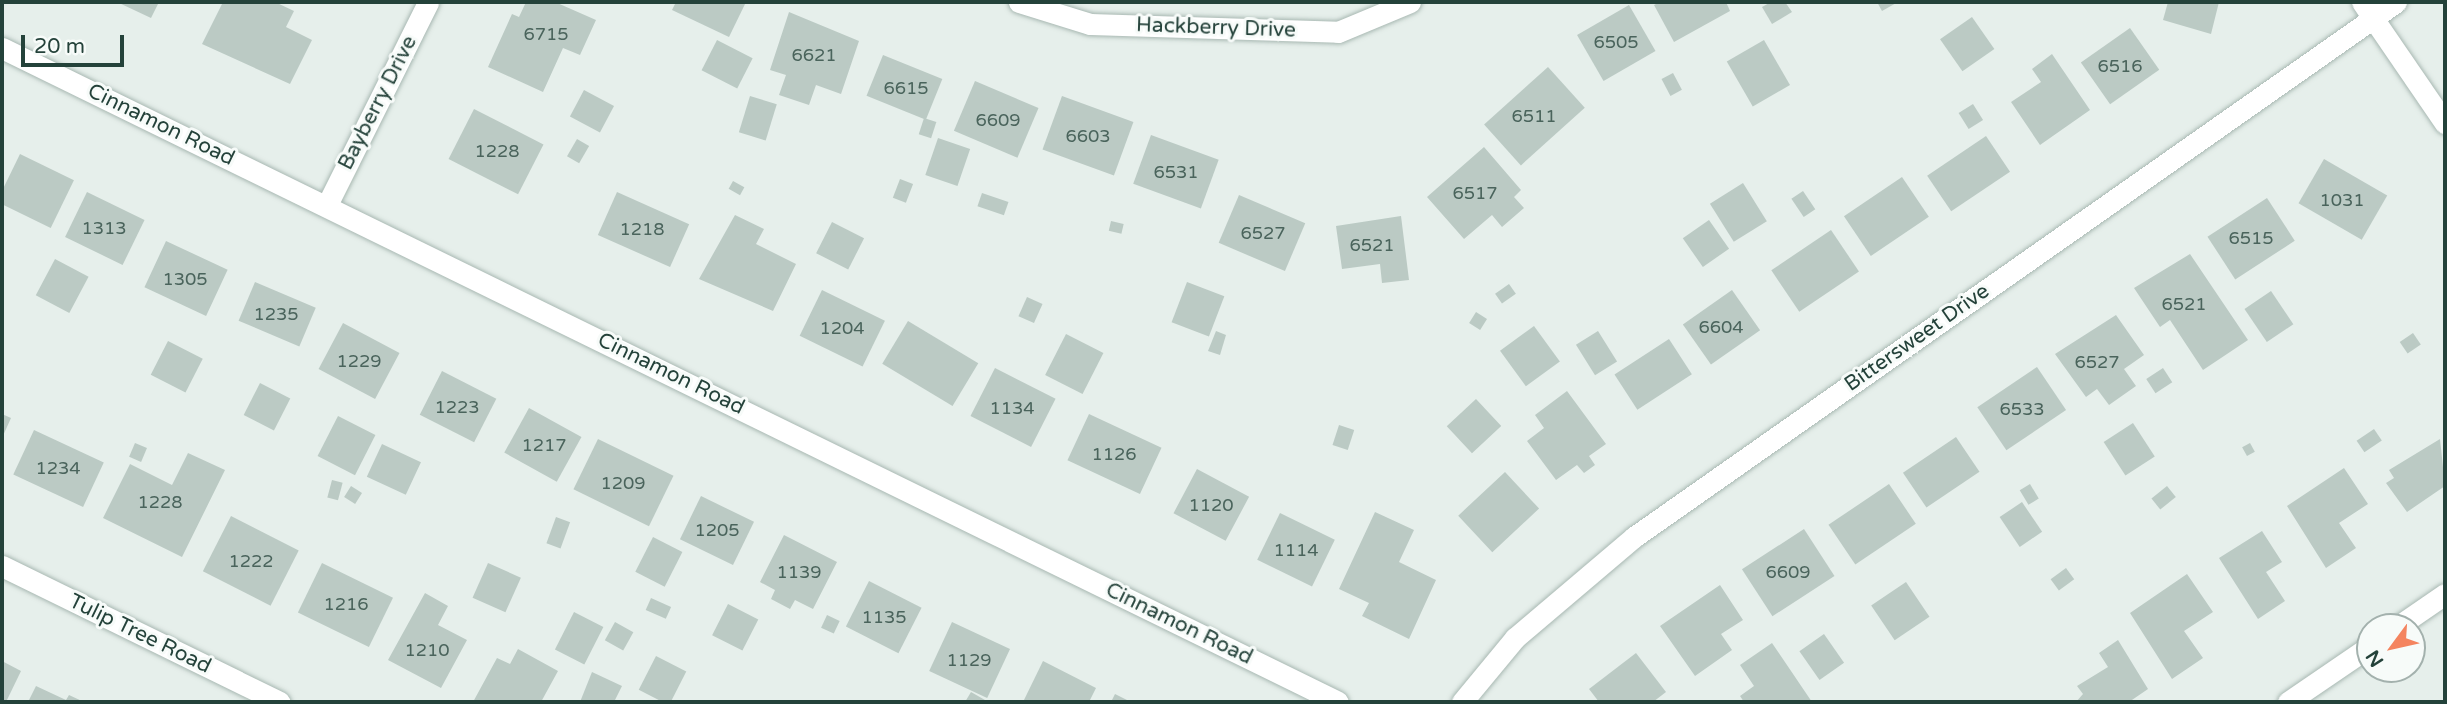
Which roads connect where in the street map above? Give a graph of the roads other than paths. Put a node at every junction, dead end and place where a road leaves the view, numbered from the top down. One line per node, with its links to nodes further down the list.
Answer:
1 (428, 2): 8 (street, Bayberry Drive)
2 (1019, 2): 3 (street, Hackberry Drive)
3 (1410, 2)
4 (2396, 2): 5 (street, Bittersweet Drive)
5 (2368, 10): 7 (street); 15 (street, Bittersweet Drive)
6 (2, 48): 8 (street, Cinnamon Road)
7 (2445, 123)
8 (327, 205): 14 (street, Cinnamon Road)
9 (2, 566): 13 (street, Tulip Tree Road)
10 (2445, 594): 11 (street)
11 (2418, 613)
12 (2356, 656): 16 (street)
13 (279, 702)
14 (1338, 702)
15 (1462, 702)
16 (2288, 702)

